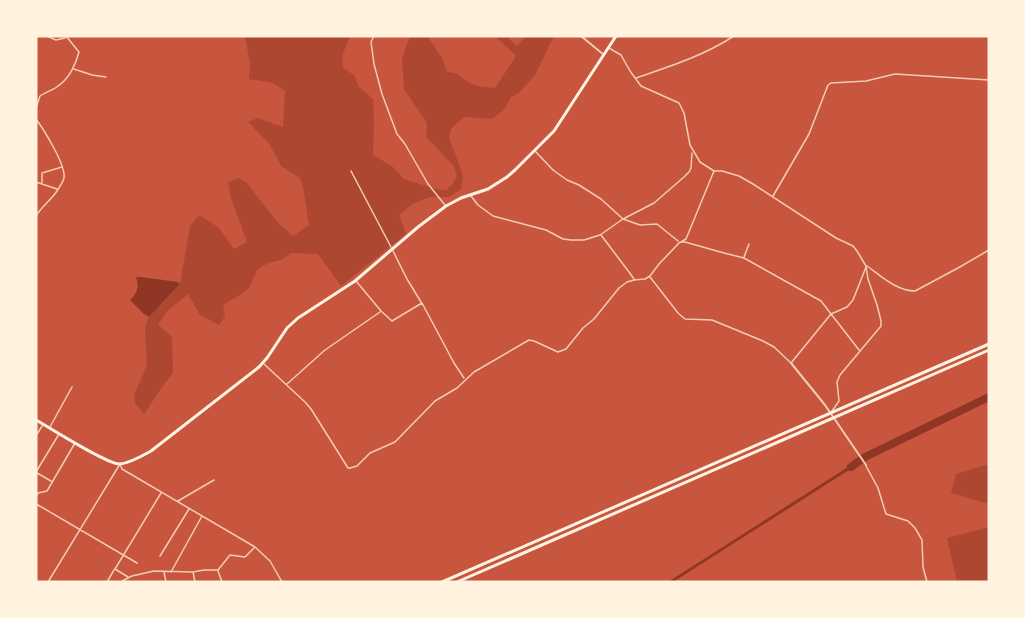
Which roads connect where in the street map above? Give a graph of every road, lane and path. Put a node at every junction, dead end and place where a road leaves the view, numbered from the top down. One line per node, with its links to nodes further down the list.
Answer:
1 (48, 36): 6 (street)
2 (374, 36): 25 (street)
3 (581, 36): 8 (street)
4 (616, 36): 7 (main road)
5 (734, 36): 11 (street)
6 (66, 37): 9 (street)
7 (609, 48): 8 (main road); 11 (street)
8 (604, 55): 15 (main road)
9 (73, 69): 10 (street); 13 (street)
10 (106, 77)
11 (635, 78): 16 (street)
12 (989, 80): 24 (street)
13 (36, 108)
14 (36, 119): 17 (street)
15 (534, 150): 23 (main road); 28 (street)
16 (692, 150): 19 (street); 28 (street)
17 (62, 167): 21 (street); 22 (street)
18 (351, 171): 32 (street)
19 (714, 171): 24 (street); 30 (street)
20 (36, 182): 21 (street)
21 (42, 184): 22 (street)
22 (58, 190): 26 (street)
23 (470, 195): 25 (main road); 29 (street)
24 (772, 197): 35 (street)
25 (446, 206): 32 (main road)
26 (37, 210): 27 (street)
27 (36, 216)
28 (623, 219): 29 (street); 30 (street)
29 (600, 235): 37 (street)
30 (680, 243): 34 (street); 36 (street)
31 (750, 244): 34 (street)
32 (393, 250): 38 (main road); 39 (street)
33 (989, 250): 35 (street)
34 (744, 258): 41 (street)
35 (866, 266): 41 (street); 43 (street)
36 (650, 276): 37 (street); 46 (street)
37 (634, 280): 47 (street)
38 (355, 281): 40 (street); 45 (main road)
39 (422, 303): 40 (street); 47 (street)
40 (381, 311): 48 (street)
41 (831, 315): 43 (street); 46 (street)
42 (989, 344): 50 (main road)
43 (859, 351): 50 (street)
44 (989, 351): 51 (main road)
45 (263, 363): 48 (street); 58 (main road)
46 (791, 363): 50 (street)
47 (465, 379): 48 (street)
48 (287, 385)
49 (72, 387): 54 (street)
50 (830, 413): 51 (street); 87 (main road)
51 (834, 418): 59 (street); 88 (main road)
52 (36, 420): 53 (main road)
53 (43, 424): 54 (main road); 56 (street)
54 (50, 428): 55 (main road)
55 (59, 433): 57 (main road); 60 (street)
56 (36, 435)
57 (76, 442): 58 (main road); 62 (street)
58 (120, 464): 63 (street); 69 (street)
59 (866, 465): 89 (street)
60 (36, 472): 62 (street)
61 (214, 480): 65 (street)
62 (52, 482): 64 (street)
63 (161, 492): 65 (street); 71 (street)
64 (36, 497)
65 (177, 501): 67 (street)
66 (36, 505): 69 (street)
67 (190, 508): 68 (street); 72 (street)
68 (203, 516): 70 (street); 77 (street)
69 (80, 530): 71 (street); 80 (street)
70 (255, 547): 75 (street); 86 (street)
71 (123, 556): 73 (street); 74 (street)
72 (160, 556)
73 (137, 563)
74 (115, 569): 79 (street); 81 (street)
75 (218, 570): 78 (street); 85 (street)
76 (164, 572): 77 (street); 79 (street); 83 (street)
77 (171, 572): 78 (street)
78 (193, 572): 84 (street)
79 (128, 577): 82 (street)
80 (48, 582)
81 (107, 582)
82 (122, 582)
83 (166, 582)
84 (195, 582)
85 (222, 582)
86 (282, 582)
87 (442, 582)
88 (457, 582)
89 (927, 582)

